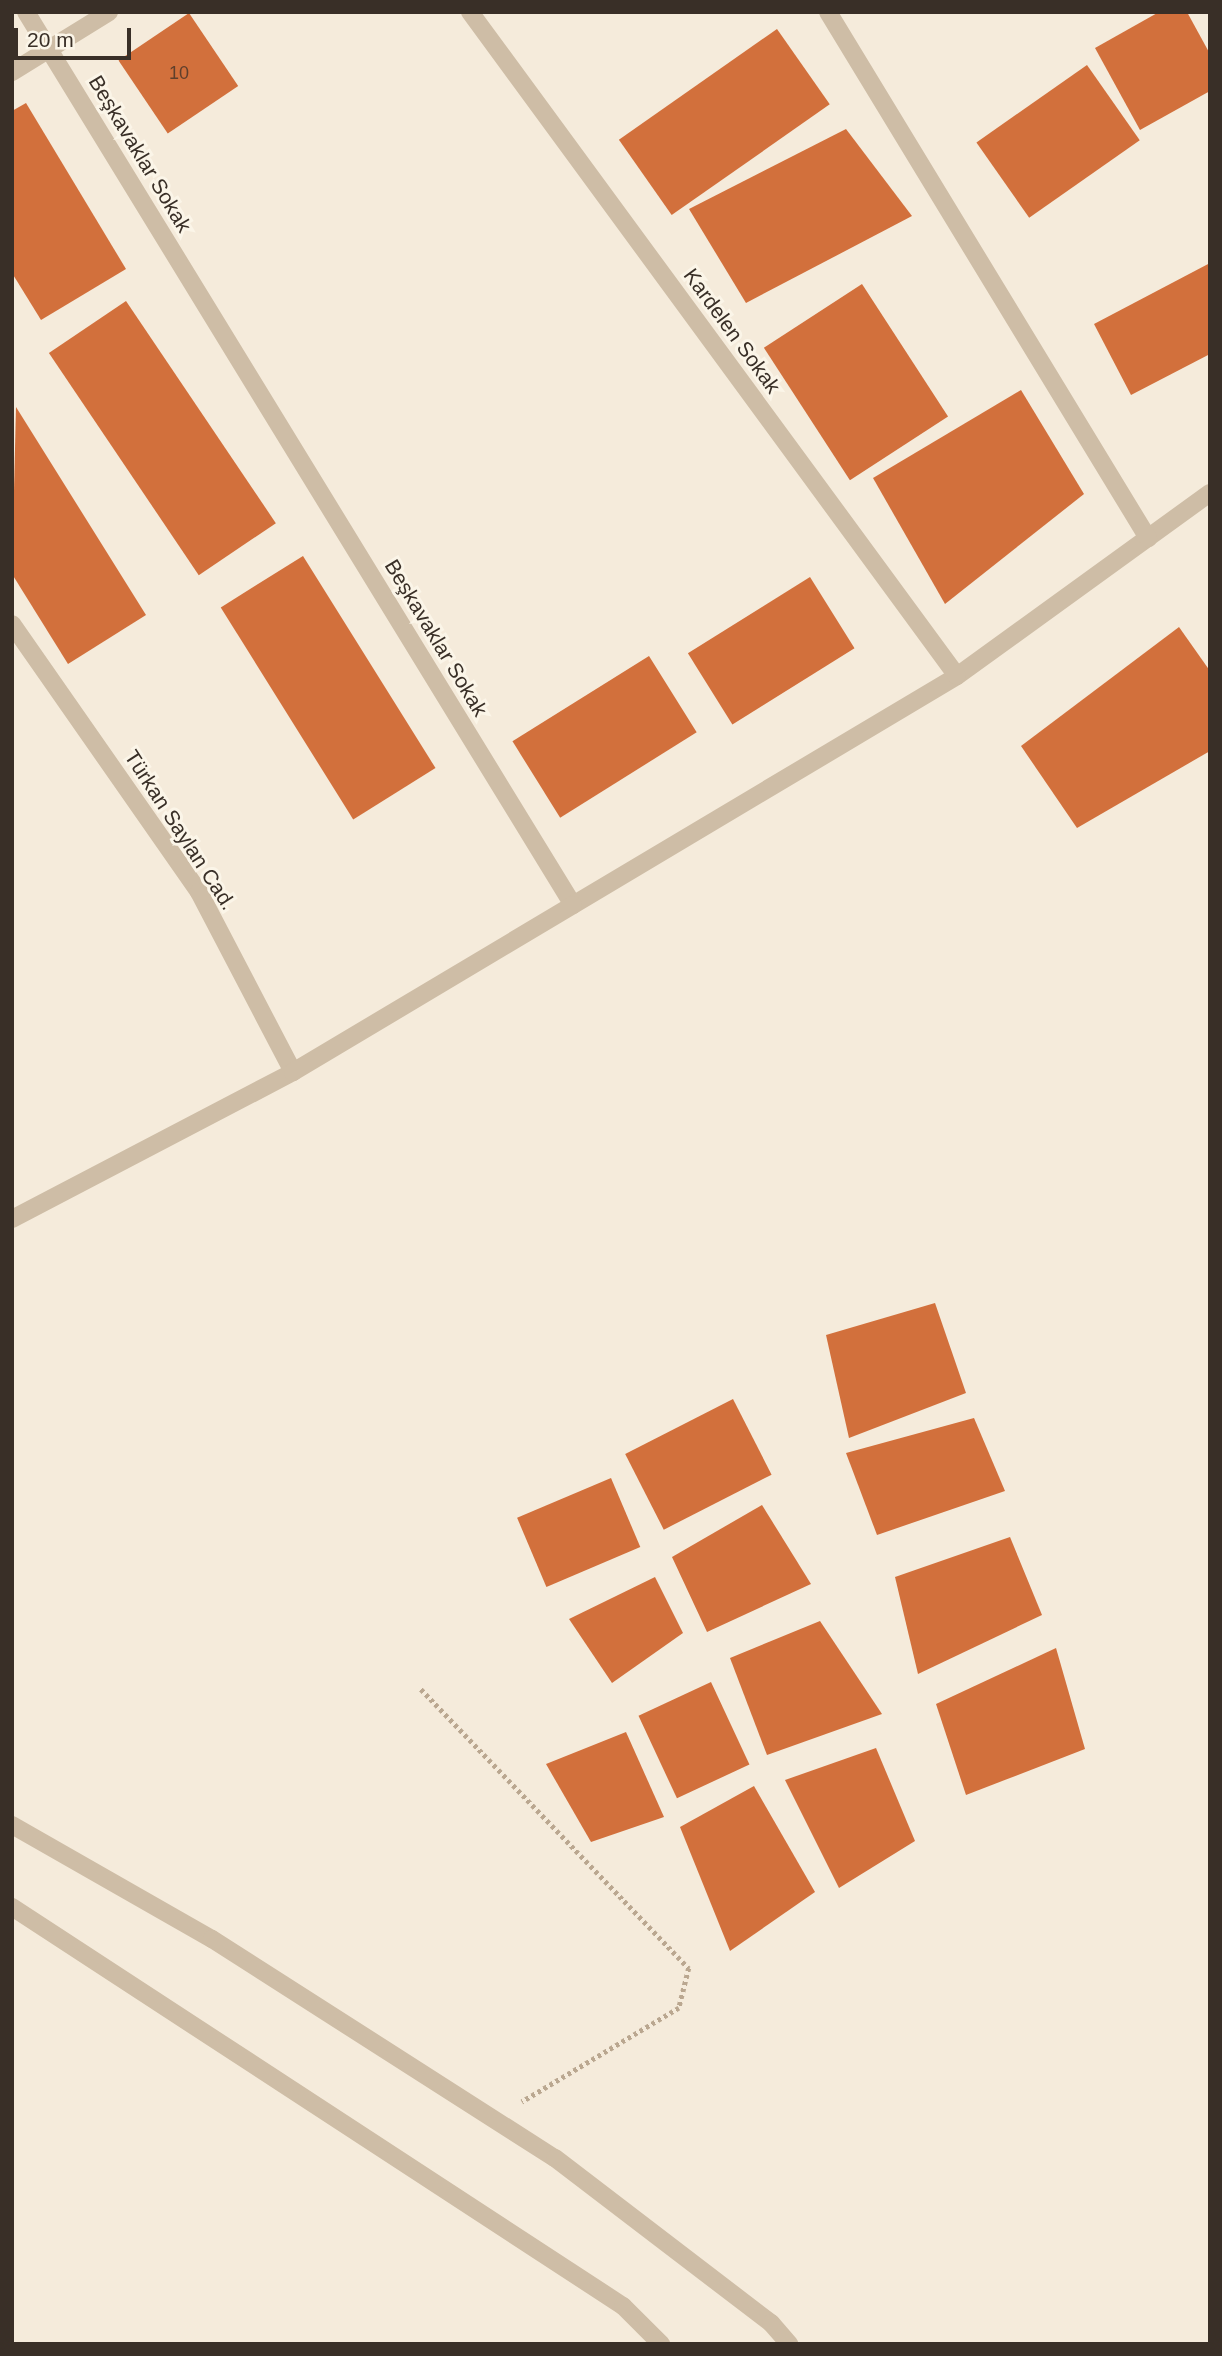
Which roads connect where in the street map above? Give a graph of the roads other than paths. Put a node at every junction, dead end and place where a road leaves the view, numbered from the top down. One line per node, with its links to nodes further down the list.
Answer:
1 (26, 12): 5 (street, Beşkavaklar Sokak)
2 (109, 12): 5 (street)
3 (470, 12): 10 (street, Kardelen Sokak)
4 (828, 12): 8 (street)
5 (49, 49): 6 (street); 11 (street, Beşkavaklar Sokak)
6 (12, 72)
7 (1210, 493): 8 (street)
8 (1148, 538): 10 (street)
9 (12, 624): 12 (street, Türkan Saylan Cad.)
10 (957, 676): 11 (street)
11 (573, 905): 12 (street)
12 (293, 1072): 13 (street)
13 (12, 1219)
14 (12, 1825): 17 (street)
15 (12, 1907): 16 (street)
16 (661, 2344)
17 (789, 2344)

